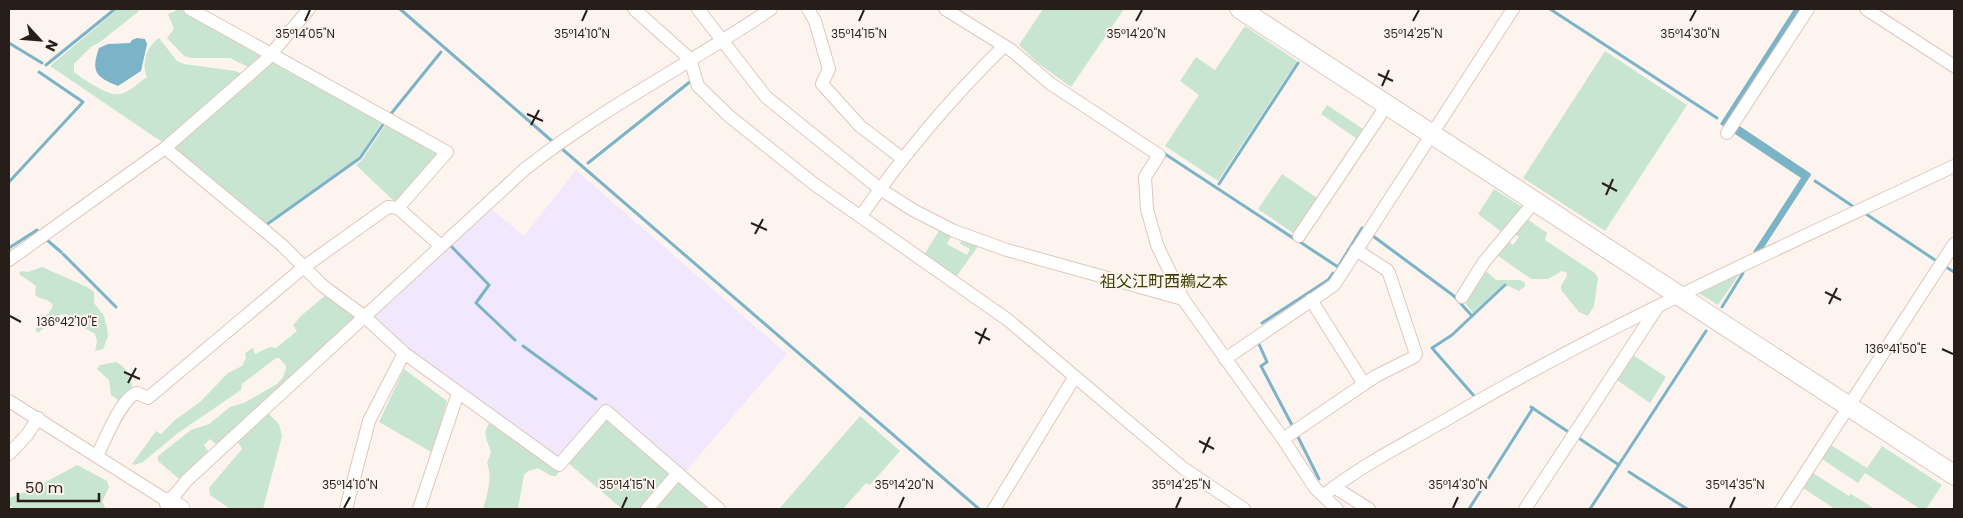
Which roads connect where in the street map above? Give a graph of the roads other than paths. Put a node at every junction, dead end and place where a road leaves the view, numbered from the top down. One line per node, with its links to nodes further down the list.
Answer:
1 (190, 9): 14 (street)
2 (309, 9): 14 (street)
3 (634, 9): 15 (street)
4 (698, 9): 12 (street)
5 (771, 9): 12 (street)
6 (808, 9): 21 (street)
7 (945, 9): 13 (street)
8 (1240, 9): 17 (street)
9 (1512, 9): 19 (street)
10 (1808, 9): 18 (street)
11 (1866, 9): 16 (street)
12 (723, 41): 15 (street); 23 (street)
13 (1004, 46): 21 (street); 35 (street)
14 (271, 54): 20 (street); 25 (street)
15 (690, 59): 26 (street); 29 (street)
16 (1954, 66)
17 (1387, 104): 19 (street); 27 (street)
18 (1730, 128)
19 (1432, 134): 24 (street); 30 (street)
20 (165, 148): 31 (street); 32 (street)
21 (904, 159): 23 (street)
22 (1954, 166): 33 (street)
23 (880, 188): 26 (street); 35 (street)
24 (1535, 201): 33 (street); 34 (street)
25 (398, 208): 29 (street); 32 (street)
26 (861, 216): 41 (street)
27 (1299, 236)
28 (1954, 244): 45 (street)
29 (441, 246): 38 (street)
30 (1356, 250): 36 (street); 42 (street)
31 (9, 260)
32 (304, 267): 38 (street); 49 (street)
33 (1680, 296): 37 (street); 45 (street)
34 (1462, 298)
35 (1184, 299): 40 (street)
36 (1311, 300): 40 (street); 42 (street)
37 (1659, 306): 52 (street); 63 (street)
38 (365, 317): 39 (street); 54 (street)
39 (404, 353): 43 (street); 55 (street)
40 (1226, 359): 47 (street)
41 (1074, 378): 59 (street); 60 (street)
42 (1364, 384): 47 (street)
43 (458, 393): 50 (street); 56 (street)
44 (9, 401): 46 (street)
45 (1849, 406): 51 (street); 64 (street)
46 (38, 418): 48 (street); 49 (street)
47 (1283, 439): 53 (street)
48 (9, 454)
49 (97, 456): 54 (street)
50 (678, 474): 57 (street); 58 (street)
51 (1954, 475)
52 (1334, 487): 53 (street); 62 (street)
53 (1324, 495): 61 (street)
54 (172, 507)
55 (346, 509)
56 (419, 509)
57 (647, 509)
58 (719, 509)
59 (994, 509)
60 (1244, 509)
61 (1336, 509)
62 (1369, 509)
63 (1525, 509)
64 (1782, 509)

